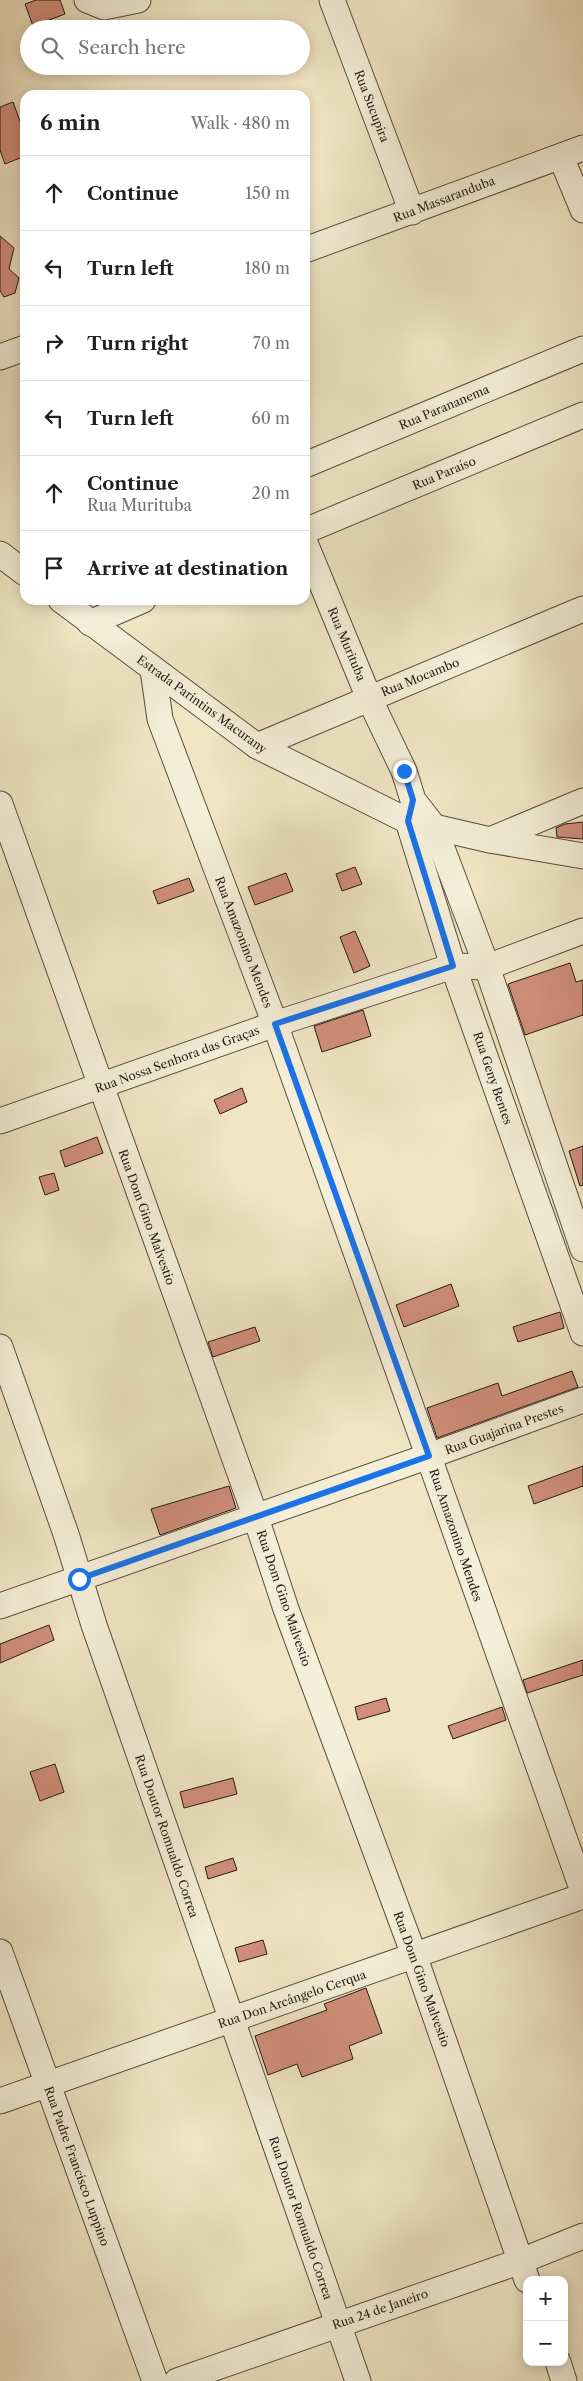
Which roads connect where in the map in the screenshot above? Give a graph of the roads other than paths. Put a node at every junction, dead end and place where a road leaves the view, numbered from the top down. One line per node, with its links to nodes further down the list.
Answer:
1 (87, 0): 2 (street)
2 (138, 0)
3 (332, 0): 6 (street, Rua Sucupira)
4 (572, 152): 5 (street); 6 (street, Rua Massaranduba)
5 (583, 210)
6 (412, 212): 7 (street, Rua Massaranduba)
7 (310, 248)
8 (583, 349): 12 (street, Rua Parananema)
9 (20, 350): 10 (street)
10 (0, 357)
11 (583, 416): 13 (street, Rua Paraíso)
12 (310, 463)
13 (310, 529)
14 (0, 554): 16 (street)
15 (310, 555): 22 (street, Rua Murituba)
16 (20, 569)
17 (67, 605): 20 (street, Estrada Parintins Macurany)
18 (131, 605): 20 (street)
19 (583, 610): 22 (street, Rua Mocambo)
20 (90, 623): 21 (street, Estrada Parintins Macurany)
21 (153, 670): 23 (street, Estrada Parintins Macurany); 33 (street, Rua Amazonino Mendes)
22 (369, 698): 23 (street, Rua Mocambo); 26 (street, Rua Murituba)
23 (257, 746): 26 (street, Estrada Parintins Macurany)
24 (583, 801): 28 (street)
25 (0, 804): 34 (street, Rua Dom Gino Malvestio)
26 (410, 811): 27 (street, Estrada Parintins Macurany); 31 (street, Rua Geny Bentes)
27 (434, 827): 28 (street, Estrada Parintins Macurany); 32 (street)
28 (490, 840): 29 (street, Estrada Parintins Macurany)
29 (583, 856)
30 (583, 931): 32 (street, Rua Nossa Senhora das Graças)
31 (453, 966): 32 (street, Rua Nossa Senhora das Graças); 33 (street, Rua Nossa Senhora das Graças); 37 (street, Rua Geny Bentes)
32 (487, 968): 36 (street)
33 (275, 1024): 34 (street, Rua Nossa Senhora das Graças); 40 (street, Rua Amazonino Mendes)
34 (101, 1087): 35 (street, Rua Nossa Senhora das Graças); 41 (street, Rua Dom Gino Malvestio)
35 (0, 1121)
36 (583, 1249)
37 (583, 1333)
38 (0, 1347): 42 (street, Rua Doutor Romualdo Correa)
39 (583, 1400): 40 (street, Rua Guajarina Prestes)
40 (429, 1456): 41 (street, Rua Guajarina Prestes); 44 (street, Rua Amazonino Mendes)
41 (256, 1518): 42 (street, Rua Guajarina Prestes); 47 (street, Rua Dom Gino Malvestio)
42 (79, 1579): 43 (street, Rua Guajarina Prestes); 48 (street, Rua Doutor Romualdo Correa)
43 (0, 1606)
44 (583, 1891)
45 (583, 1896): 47 (street, Rua Don Arcângelo Cerqua)
46 (0, 1952): 49 (street, Rua Padre Francisco Luppino)
47 (414, 1956): 48 (street, Rua Don Arcângelo Cerqua); 52 (street, Rua Dom Gino Malvestio)
48 (232, 2020): 49 (street, Rua Don Arcângelo Cerqua); 53 (street, Rua Doutor Romualdo Correa)
49 (48, 2085): 50 (street, Rua Don Arcângelo Cerqua); 55 (street, Rua Padre Francisco Luppino)
50 (0, 2101)
51 (583, 2236): 52 (street, Rua 24 de Janeiro)
52 (524, 2270): 53 (street, Rua 24 de Janeiro)
53 (337, 2324): 56 (street, Rua 24 de Janeiro); 57 (street, Rua Doutor Romualdo Correa)
54 (559, 2366): 58 (street)
55 (155, 2381)
56 (177, 2381)
57 (358, 2381)
58 (564, 2381)

